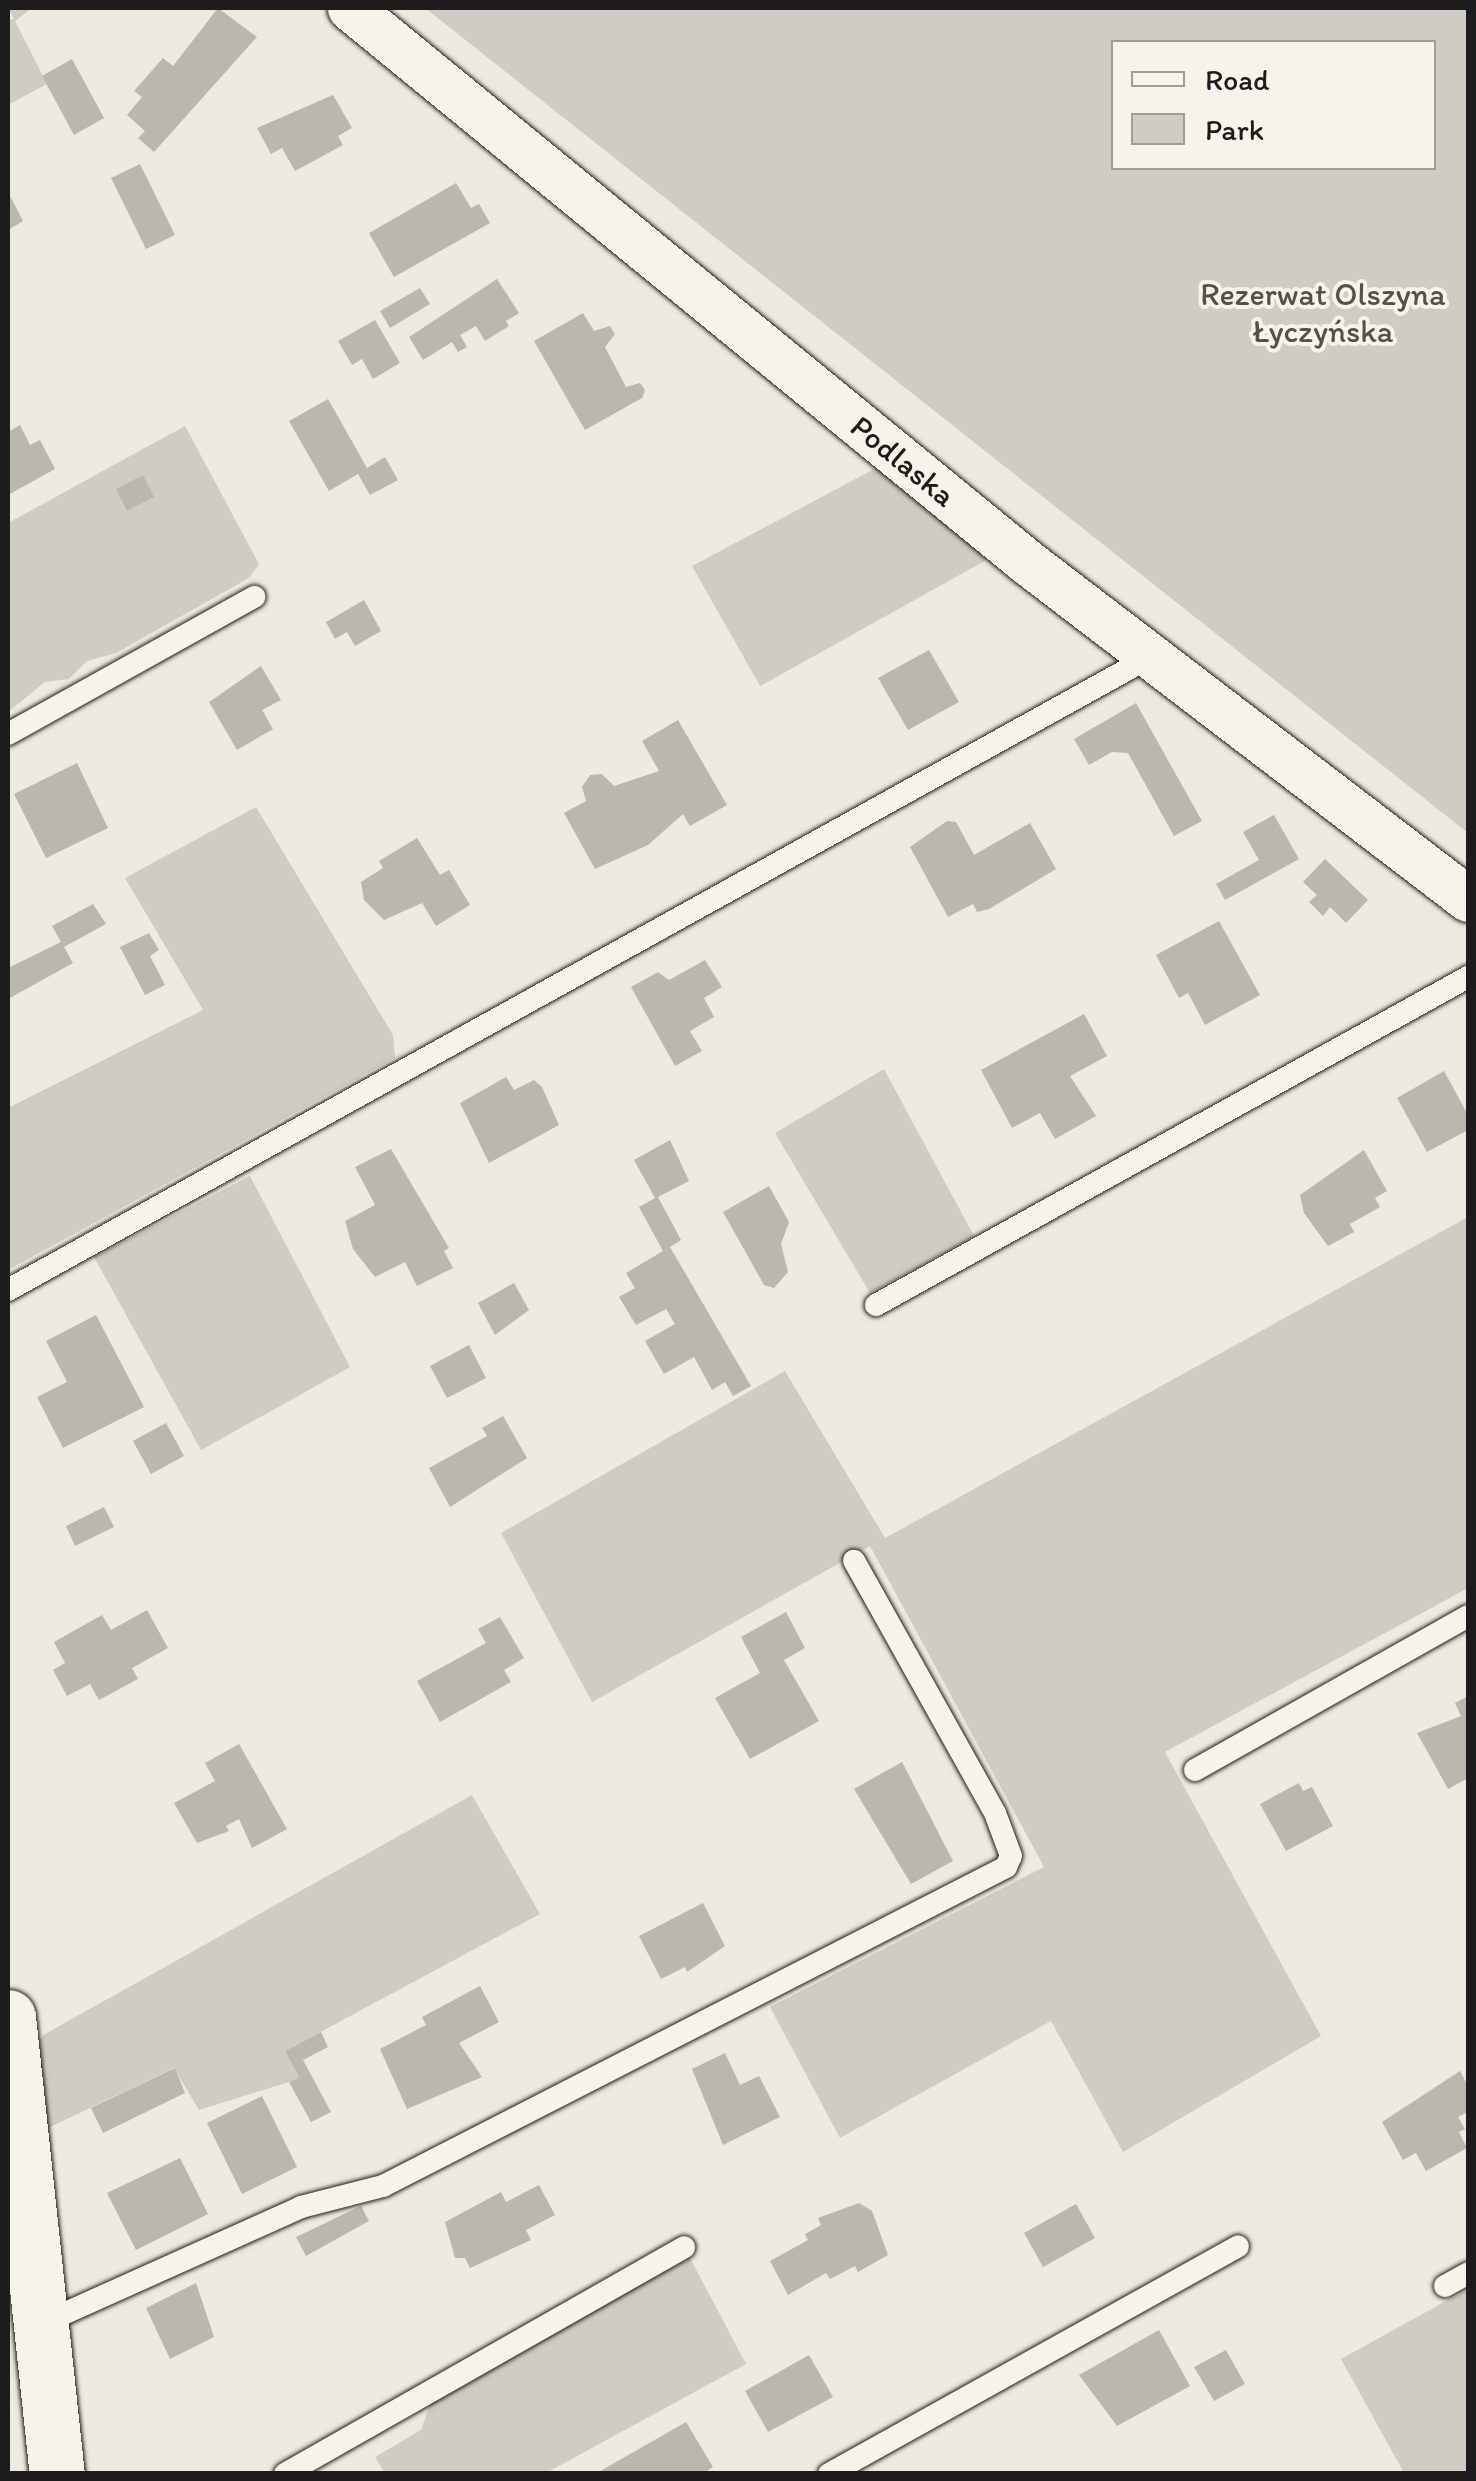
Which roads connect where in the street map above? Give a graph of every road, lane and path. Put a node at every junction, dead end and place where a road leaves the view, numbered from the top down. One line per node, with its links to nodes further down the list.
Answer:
1 (350, 8): 3 (street, Podlaska)
2 (254, 597): 4 (lane)
3 (1150, 657): 5 (street, Podlaska); 7 (lane)
4 (8, 734)
5 (1468, 899)
6 (1468, 977): 8 (lane)
7 (8, 1290)
8 (876, 1304)
9 (854, 1561): 17 (lane)
10 (1468, 1616): 11 (lane)
11 (1195, 1770)
12 (8, 2017): 17 (street)
13 (1238, 2246): 20 (lane)
14 (684, 2247): 19 (lane)
15 (1468, 2273): 16 (lane)
16 (1446, 2286)
17 (41, 2324): 18 (street)
18 (57, 2474)
19 (284, 2474)
20 (829, 2474)

